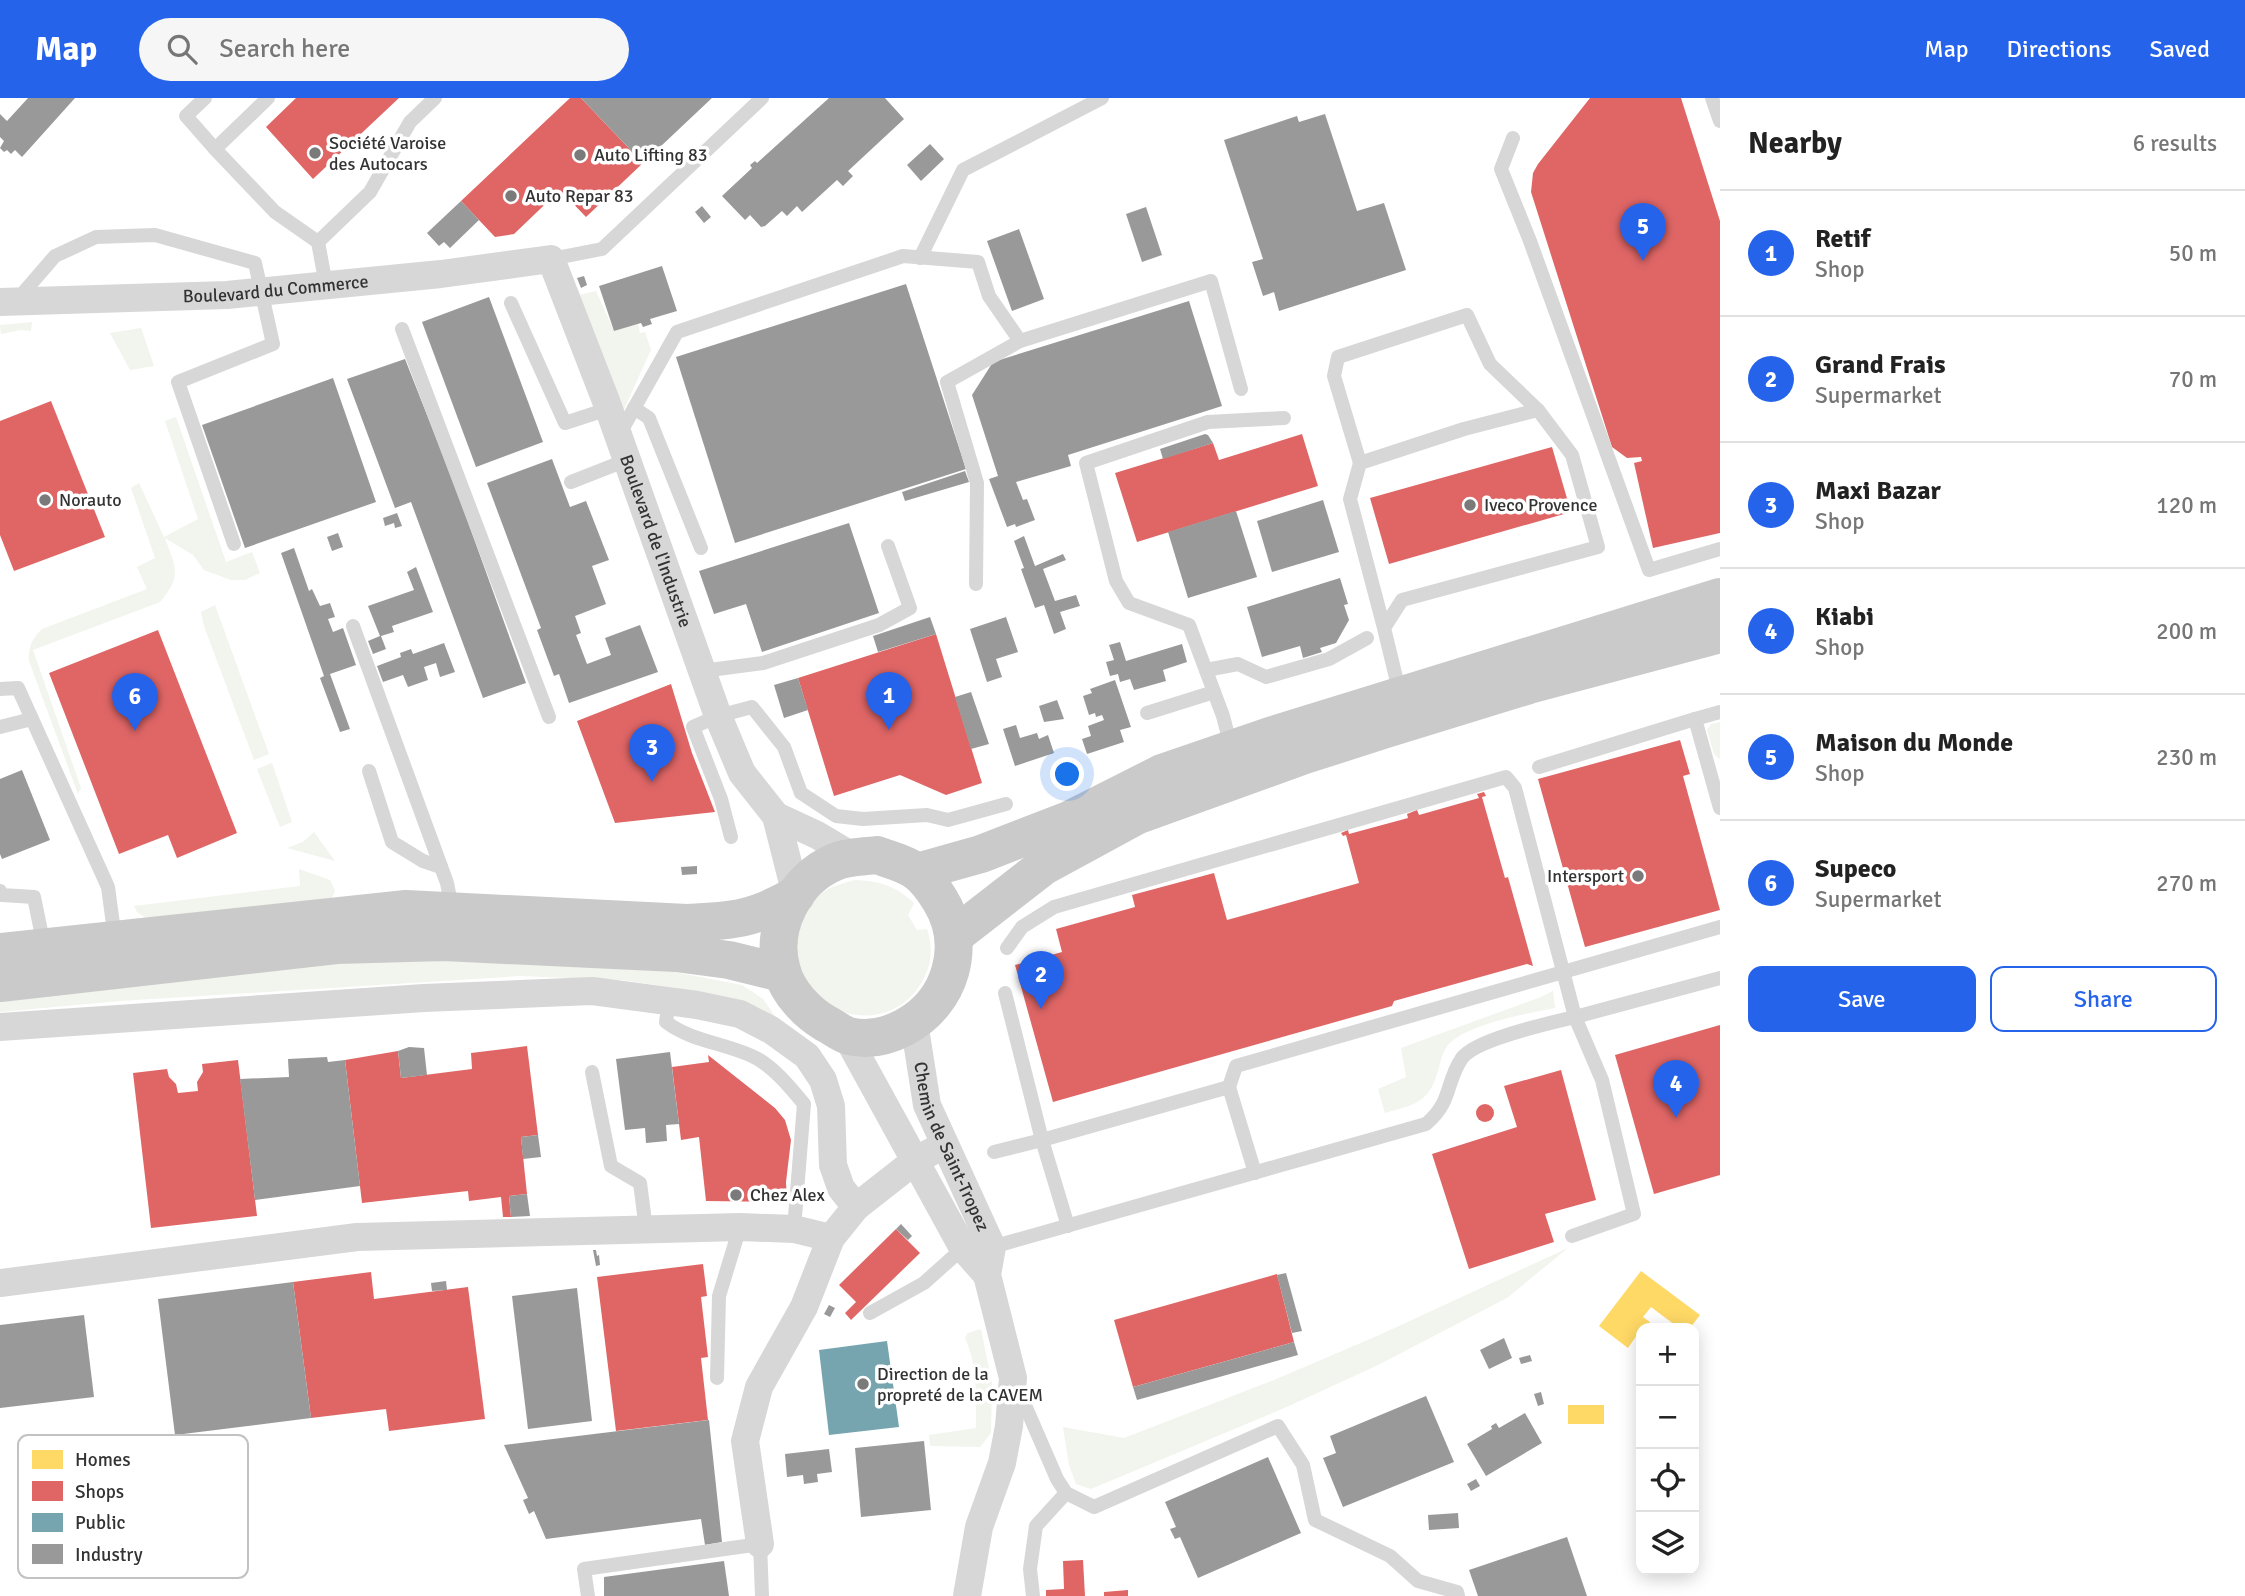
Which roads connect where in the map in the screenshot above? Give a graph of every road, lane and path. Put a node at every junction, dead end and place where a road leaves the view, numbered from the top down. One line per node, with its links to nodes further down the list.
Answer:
1 (205, 98): 9 (lane)
2 (268, 98): 9 (lane)
3 (435, 98): 10 (lane)
4 (762, 98): 12 (lane)
5 (1102, 98): 11 (lane)
6 (1712, 98): 7 (lane)
7 (1720, 121)
8 (1513, 138): 29 (lane)
9 (215, 149): 10 (lane)
10 (318, 242): 13 (lane)
11 (920, 257): 18 (lane); 20 (lane)
12 (551, 259): 13 (street, Boulevard du Commerce); 20 (street, Boulevard de l'Industrie)
13 (326, 285): 14 (street, Boulevard du Commerce)
14 (260, 292): 15 (street, Boulevard du Commerce); 15 (lane); 26 (lane)
15 (9, 301)
16 (510, 303): 20 (lane)
17 (402, 329): 44 (lane)
18 (1020, 341): 19 (lane); 30 (lane)
19 (1241, 389)
20 (621, 408): 23 (street, Boulevard de l'Industrie); 28 (lane)
21 (1538, 410): 24 (lane); 24 (lane); 33 (lane)
22 (1284, 418): 36 (lane)
23 (622, 448): 25 (lane); 37 (street, Boulevard de l'Industrie)
24 (1360, 463): 33 (lane)
25 (570, 481)
26 (233, 544)
27 (888, 546): 37 (lane)
28 (701, 548)
29 (1720, 549)
30 (976, 584)
31 (1720, 597): 40 (main road)
32 (353, 626): 57 (lane)
33 (1384, 628): 40 (lane)
34 (1720, 634): 63 (main road)
35 (1367, 638): 36 (lane)
36 (1206, 670): 39 (lane)
37 (702, 671): 43 (street, Boulevard de l'Industrie)
38 (0, 689): 45 (lane)
39 (1214, 692): 42 (lane); 48 (lane)
40 (1400, 696): 48 (main road)
41 (1720, 712): 46 (lane)
42 (1147, 713)
43 (718, 716): 52 (lane); 54 (street, Boulevard de l'Industrie); 55 (lane)
44 (549, 717)
45 (32, 719): 47 (lane); 64 (lane)
46 (1695, 719): 49 (lane); 50 (lane)
47 (0, 727)
48 (1231, 749): 58 (main road)
49 (1539, 767)
50 (1715, 770): 53 (lane)
51 (369, 771): 57 (lane)
52 (1006, 804)
53 (1720, 808)
54 (776, 816): 56 (street, Boulevard de l'Industrie); 60 (street, Boulevard de l'Industrie)
55 (731, 836)
56 (854, 857): 58 (main road); 60 (main road)
57 (441, 867): 61 (lane)
58 (917, 872): 63 (main road)
59 (0, 891): 65 (lane)
60 (796, 895): 61 (main road); 69 (main road)
61 (452, 911): 64 (main road)
62 (1720, 928): 68 (lane)
63 (954, 936): 75 (main road)
64 (116, 940): 65 (main road)
65 (44, 948): 67 (main road)
66 (1007, 948): 68 (lane)
67 (0, 952)
68 (1563, 972): 74 (lane); 79 (lane)
69 (782, 973): 71 (main road); 77 (main road)
70 (1720, 978): 74 (lane)
71 (0, 983)
72 (1005, 993): 80 (lane)
73 (669, 1000): 76 (street); 85 (street); 89 (lane)
74 (1575, 1017): 84 (lane); 90 (lane)
75 (914, 1022): 77 (main road); 81 (street, Chemin de Saint-Tropez)
76 (0, 1027)
77 (846, 1035): 83 (street)
78 (593, 1072): 88 (lane)
79 (1229, 1087): 80 (lane); 84 (lane)
80 (1042, 1140): 82 (lane); 86 (lane)
81 (944, 1145): 83 (street); 93 (street, Chemin de Saint-Tropez)
82 (994, 1153)
83 (916, 1160): 85 (street); 92 (street)
84 (1255, 1172): 86 (lane)
85 (856, 1207): 91 (street)
86 (1068, 1226): 93 (lane)
87 (740, 1227): 88 (street); 89 (street); 96 (lane)
88 (646, 1229): 94 (street)
89 (794, 1229): 91 (street)
90 (1572, 1236)
91 (831, 1238): 99 (street)
92 (963, 1248): 93 (street); 95 (lane)
93 (989, 1261): 97 (street, Chemin de Saint-Tropez)
94 (0, 1283)
95 (870, 1313)
96 (717, 1378)
97 (1013, 1378): 98 (lane); 102 (street, Chemin de Saint-Tropez)
98 (1066, 1493): 103 (lane); 104 (lane)
99 (760, 1544): 100 (lane); 101 (lane)
100 (589, 1596)
101 (762, 1596)
102 (967, 1596)
103 (1034, 1596)
104 (1458, 1596)

